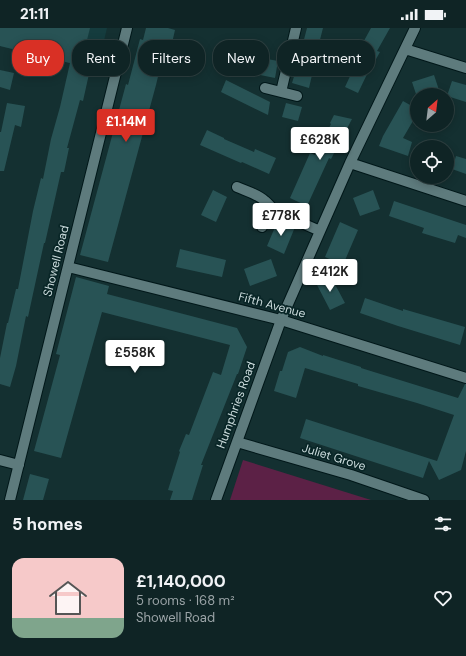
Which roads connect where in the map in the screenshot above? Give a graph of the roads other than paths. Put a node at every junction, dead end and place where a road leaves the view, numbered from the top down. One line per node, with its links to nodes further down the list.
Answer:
1 (127, 28): 15 (street, Showell Road)
2 (296, 28): 7 (street)
3 (415, 28): 4 (street, Humphries Road)
4 (404, 49): 5 (street); 9 (street, Humphries Road)
5 (466, 68)
6 (264, 88): 7 (street)
7 (281, 92): 8 (street)
8 (297, 96)
9 (350, 163): 11 (street); 14 (street, Humphries Road)
10 (237, 187): 12 (street)
11 (466, 201)
12 (271, 208): 13 (street); 14 (street)
13 (262, 227)
14 (320, 230): 16 (street, Humphries Road)
15 (68, 267): 16 (street, Fifth Avenue); 20 (street, Showell Road)
16 (281, 320): 17 (street, Fifth Avenue); 18 (street, Humphries Road)
17 (466, 378)
18 (237, 442): 22 (street, Humphries Road); 23 (street, Juliet Grove)
19 (0, 460): 20 (street)
20 (19, 464): 21 (street, Showell Road)
21 (10, 500)
22 (216, 500)
23 (424, 500)

